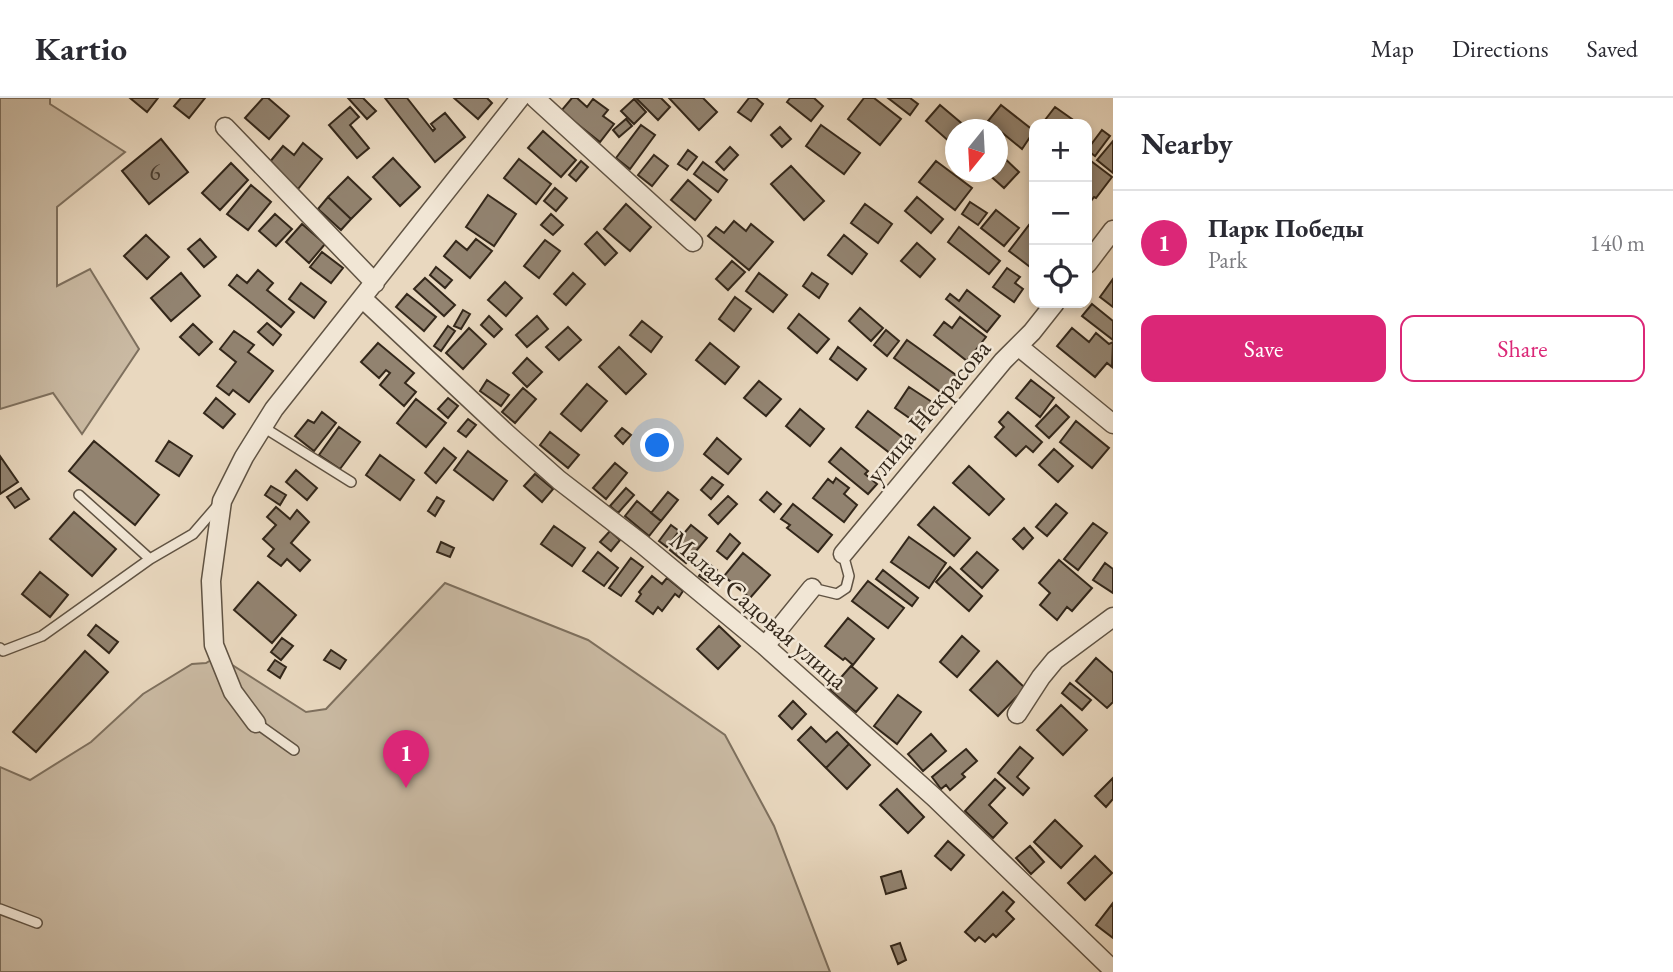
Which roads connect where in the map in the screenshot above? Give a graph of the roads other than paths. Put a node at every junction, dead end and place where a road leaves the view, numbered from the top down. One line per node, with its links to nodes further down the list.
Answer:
1 (520, 98): 7 (street)
2 (535, 98): 5 (street)
3 (225, 127): 7 (street)
4 (1113, 230): 6 (street)
5 (693, 242)
6 (1092, 257)
7 (375, 283): 8 (street)
8 (362, 298): 12 (street); 20 (street, Малая Садовая улица)
9 (1051, 308): 10 (street, улица Некрасова)
10 (1018, 346): 11 (street); 16 (street, улица Некрасова)
11 (1113, 424)
12 (263, 427): 13 (lane); 15 (street)
13 (351, 482)
14 (79, 495): 17 (lane)
15 (222, 501): 17 (lane); 23 (street)
16 (843, 554): 18 (lane)
17 (150, 559): 21 (lane)
18 (812, 588): 20 (street)
19 (1113, 617): 22 (street)
20 (765, 646): 27 (street, Малая Садовая улица)
21 (0, 648)
22 (1017, 714)
23 (256, 723): 24 (lane)
24 (293, 750)
25 (0, 908): 26 (lane)
26 (37, 923)
27 (1113, 970)

